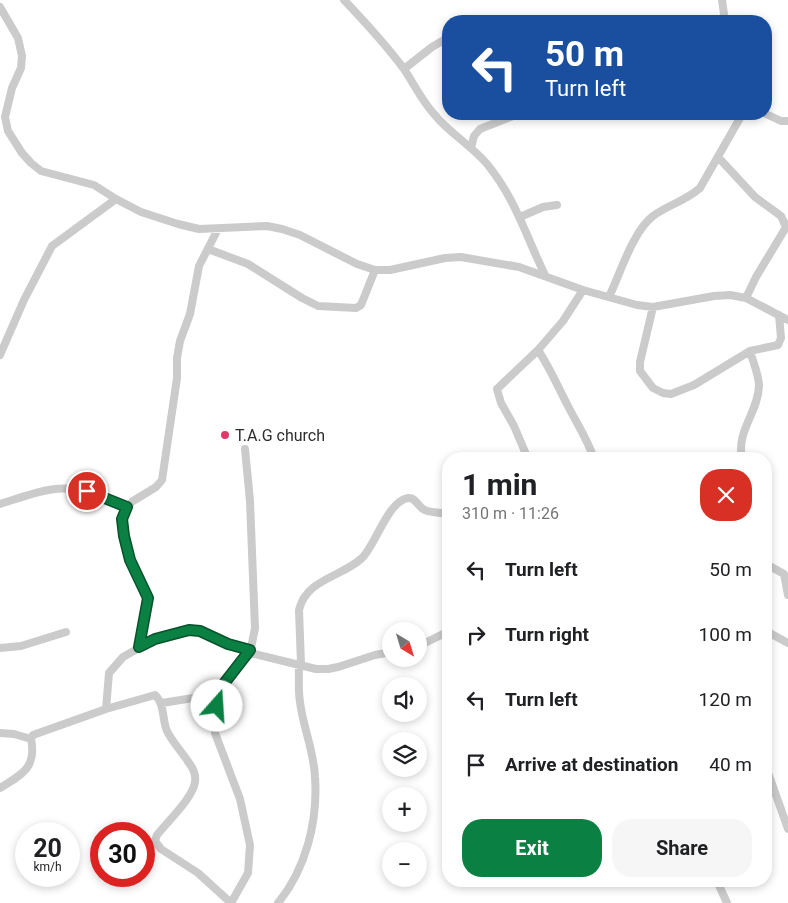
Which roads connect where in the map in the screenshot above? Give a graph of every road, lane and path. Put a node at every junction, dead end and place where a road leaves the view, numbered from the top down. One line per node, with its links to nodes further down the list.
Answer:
1 (344, 0): 6 (street)
2 (722, 0): 4 (street)
3 (0, 7): 13 (street)
4 (724, 15)
5 (442, 41): 6 (street)
6 (404, 69): 11 (street)
7 (772, 117): 10 (street)
8 (504, 120): 11 (street)
9 (739, 120): 12 (street)
10 (788, 121)
11 (471, 148): 15 (street)
12 (718, 157): 16 (street); 22 (street)
13 (116, 199): 17 (street); 29 (street)
14 (557, 205): 15 (street)
15 (520, 217): 20 (street)
16 (787, 225): 23 (street)
17 (218, 229): 18 (street); 19 (street)
18 (208, 249): 19 (street); 35 (street)
19 (375, 270): 20 (street)
20 (545, 275): 21 (street)
21 (583, 290): 22 (street); 27 (street)
22 (609, 298): 24 (street)
23 (746, 298): 24 (street); 25 (street)
24 (653, 307): 28 (street)
25 (779, 314): 26 (street); 28 (street)
26 (788, 320)
27 (538, 350): 31 (street); 32 (street)
28 (750, 351): 33 (street)
29 (0, 355)
30 (245, 449): 47 (street)
31 (525, 452)
32 (592, 452)
33 (741, 452)
34 (0, 504): 35 (street)
35 (127, 507): 45 (street)
36 (442, 514): 49 (street)
37 (772, 568): 38 (street)
38 (786, 573): 39 (street)
39 (788, 595)
40 (66, 632): 46 (street)
41 (442, 634): 43 (street)
42 (772, 634): 44 (street)
43 (428, 642)
44 (788, 643)
45 (139, 647): 47 (street); 52 (street)
46 (0, 648)
47 (250, 652): 49 (street); 50 (street)
48 (382, 654): 49 (street)
49 (300, 664): 60 (street)
50 (219, 690): 51 (street); 59 (street)
51 (162, 703): 52 (street); 59 (street)
52 (106, 709): 54 (street)
53 (0, 733): 54 (street)
54 (31, 738): 56 (street)
55 (772, 784): 57 (street)
56 (0, 788)
57 (788, 829)
58 (720, 887): 61 (street)
59 (231, 903)
60 (278, 903)
61 (728, 903)

